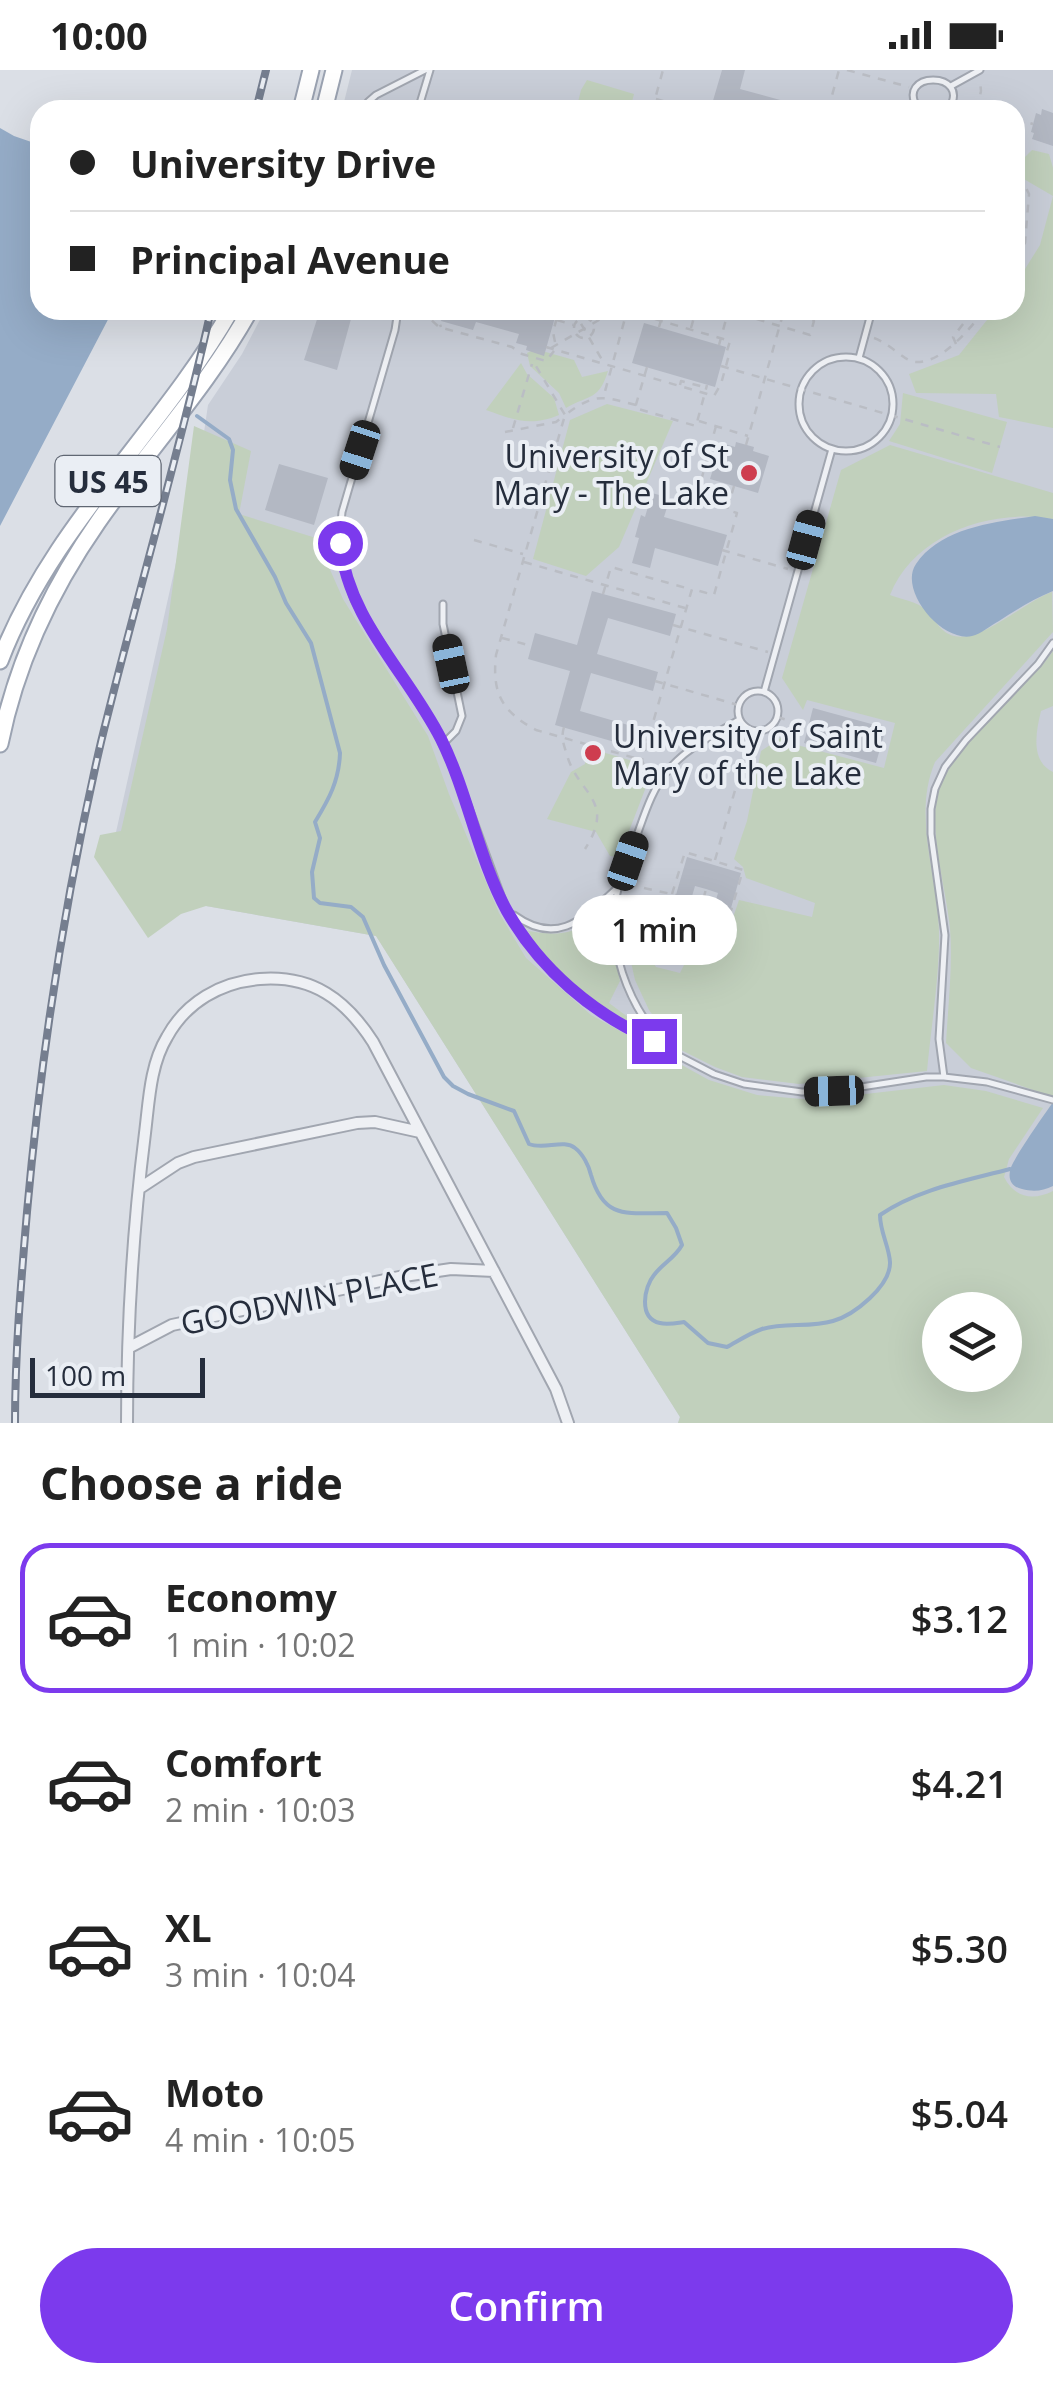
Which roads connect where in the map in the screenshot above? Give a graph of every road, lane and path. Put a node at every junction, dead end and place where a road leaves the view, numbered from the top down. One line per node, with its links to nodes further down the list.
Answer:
1 (312, 70): 11 (main road)
2 (334, 70): 12 (main road)
3 (428, 70): 13 (lane); 14 (lane)
4 (663, 70): 10 (path)
5 (839, 70): 16 (path)
6 (848, 70): 9 (path)
7 (982, 70): 8 (lane); 19 (path)
8 (951, 86): 9 (lane); 18 (lane)
9 (914, 89): 17 (lane)
10 (655, 99): 15 (path)
11 (304, 100)
12 (326, 100)
13 (370, 100)
14 (420, 100)
15 (659, 100)
16 (831, 100)
17 (914, 100)
18 (952, 100)
19 (979, 100)
20 (1025, 121): 21 (path)
21 (1033, 124)
22 (1025, 187): 23 (path)
23 (1025, 243)
24 (225, 320): 95 (main road, US 45)
25 (244, 320): 98 (main road, US 45)
26 (397, 320): 114 (lane)
27 (432, 320): 47 (path)
28 (438, 320): 47 (path)
29 (556, 320): 44 (path); 57 (path)
30 (579, 320): 44 (path); 48 (path)
31 (588, 320): 43 (path)
32 (598, 320): 43 (path)
33 (623, 320): 61 (path)
34 (661, 320): 46 (path); 49 (path)
35 (693, 320): 49 (path)
36 (724, 320): 53 (path)
37 (764, 320): 45 (path)
38 (782, 320): 45 (path)
39 (812, 320): 45 (path)
40 (869, 320): 51 (lane)
41 (966, 320): 55 (path)
42 (976, 320): 55 (path)
43 (592, 323): 48 (path); 52 (path)
44 (574, 325): 50 (path)
45 (780, 326): 65 (path)
46 (659, 327)
47 (442, 328): 59 (path)
48 (584, 328): 50 (path); 52 (path)
49 (690, 329): 53 (path)
50 (575, 334): 52 (path); 57 (path)
51 (865, 336): 55 (path); 58 (lane)
52 (589, 337): 60 (path)
53 (720, 338): 54 (path); 63 (path)
54 (718, 344)
55 (956, 344)
56 (548, 348): 57 (path)
57 (556, 348): 59 (path); 60 (path)
58 (859, 358): 67 (lane); 71 (lane)
59 (534, 359): 70 (path); 74 (path)
60 (606, 365): 61 (path)
61 (611, 367): 64 (path); 68 (path)
62 (647, 367): 64 (path)
63 (723, 367): 65 (path); 66 (path)
64 (644, 376): 66 (path); 69 (path)
65 (764, 379): 67 (path); 76 (path)
66 (706, 389): 72 (path)
67 (801, 390): 71 (path); 79 (lane)
68 (603, 396): 69 (path); 70 (path)
69 (636, 405): 72 (path)
70 (565, 415): 74 (path); 84 (path)
71 (892, 416): 78 (path); 79 (lane)
72 (697, 420): 73 (path)
73 (716, 426): 76 (path); 81 (path)
74 (513, 430): 75 (path)
75 (505, 432)
76 (749, 436): 77 (path)
77 (746, 445)
78 (1000, 447)
79 (832, 448): 86 (lane)
80 (734, 486): 81 (path)
81 (731, 497): 83 (path)
82 (474, 540): 84 (path)
83 (725, 551): 86 (path); 88 (path)
84 (525, 555): 85 (path)
85 (523, 561): 87 (path); 94 (path)
86 (798, 571): 99 (lane)
87 (605, 586): 88 (path); 89 (path); 91 (path)
88 (692, 589): 91 (path)
89 (603, 594)
90 (444, 604): 114 (lane)
91 (686, 609): 93 (path)
92 (673, 625): 93 (path)
93 (680, 627): 99 (path); 102 (path)
94 (501, 637): 97 (path); 110 (path)
95 (4, 638): 98 (street); 100 (main road, US 45)
96 (1053, 643): 125 (lane)
97 (532, 646)
98 (30, 647): 113 (main road, US 45)
99 (774, 654): 103 (lane)
100 (0, 661)
101 (655, 681): 102 (path)
102 (664, 684): 104 (path); 112 (path)
103 (764, 692): 104 (lane); 105 (lane)
104 (738, 705): 106 (lane)
105 (777, 717): 107 (path); 109 (lane)
106 (739, 720): 109 (lane); 115 (lane)
107 (808, 726)
108 (564, 727): 110 (path)
109 (752, 730): 119 (path)
110 (562, 737): 116 (path); 118 (path)
111 (639, 738): 112 (path)
112 (648, 740): 115 (path); 116 (path)
113 (0, 744)
114 (443, 744): 123 (lane)
115 (688, 752): 117 (lane)
116 (642, 760): 117 (path)
117 (653, 792): 120 (lane)
118 (585, 849)
119 (715, 862): 121 (path); 122 (path)
120 (618, 887): 123 (lane); 124 (lane)
121 (644, 888)
122 (706, 889)
123 (506, 909): 124 (lane)
124 (672, 1052): 125 (lane)
125 (944, 1077): 126 (lane)
126 (1053, 1100)
127 (420, 1132): 128 (street); 128 (street); 129 (street)
128 (140, 1188): 130 (street)
129 (494, 1271): 130 (street, GOODWIN PLACE); 132 (street)
130 (130, 1347): 131 (street)
131 (128, 1423)
132 (568, 1423)

